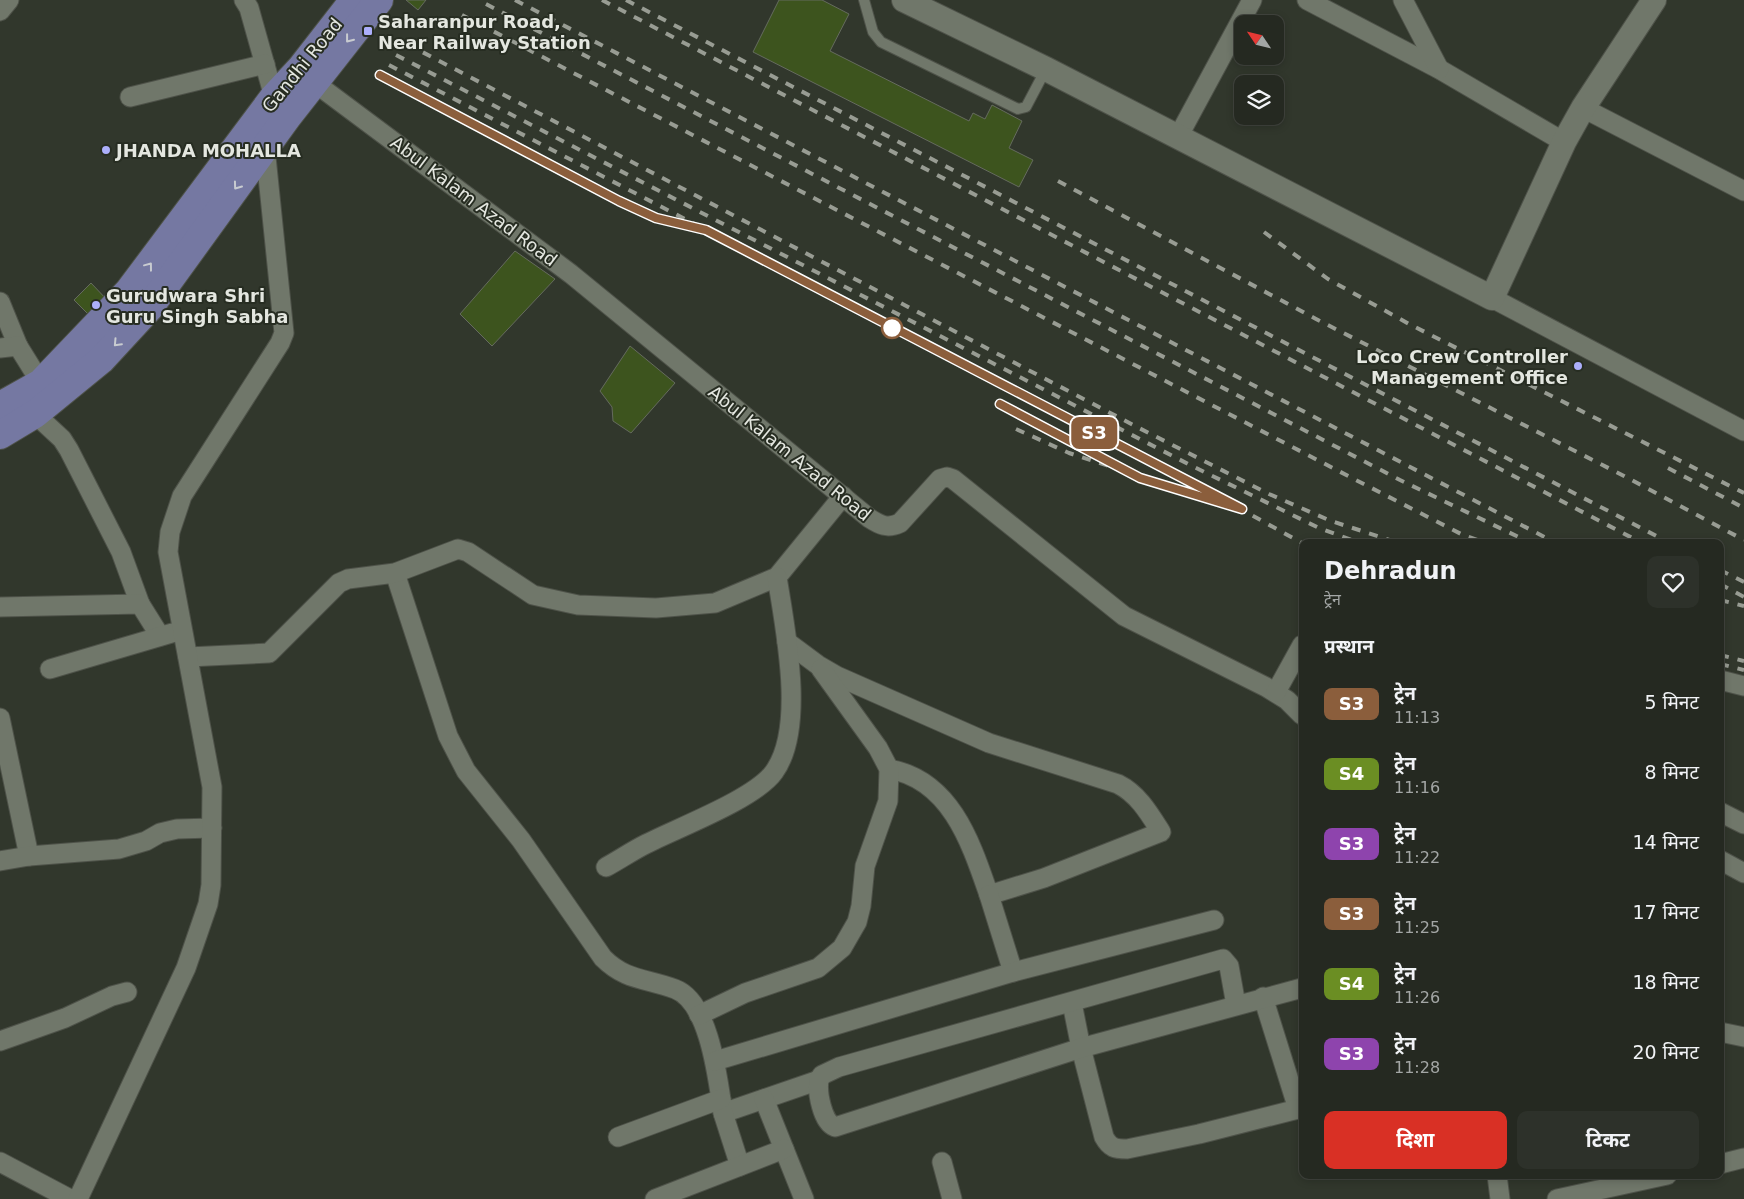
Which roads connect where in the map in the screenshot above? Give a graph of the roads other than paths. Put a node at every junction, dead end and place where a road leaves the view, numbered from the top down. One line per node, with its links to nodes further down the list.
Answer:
1 (9, 0): 11 (street)
2 (354, 0): 17 (main road, Gandhi Road)
3 (379, 0): 15 (main road, Gandhi Road, one-way to 15)
4 (864, 0): 13 (lane)
5 (904, 0): 13 (street)
6 (1252, 0): 19 (street)
7 (1307, 0): 14 (street)
8 (1403, 0): 14 (street)
9 (1654, 0): 18 (street)
10 (247, 3): 12 (street)
11 (0, 11)
12 (265, 64): 16 (street); 17 (street)
13 (1046, 69): 19 (street)
14 (1440, 69): 21 (street)
15 (315, 83): 20 (main road, Gandhi Road); 31 (street, Abul Kalam Azad Road)
16 (130, 97)
17 (274, 97): 20 (main road, Gandhi Road)
18 (1583, 108): 21 (street); 22 (street)
19 (1178, 136): 23 (street)
20 (257, 139): 26 (main road, one-way to 20); 28 (main road, one-way to 28); 36 (street)
21 (1564, 142): 23 (street)
22 (1744, 191)
23 (1492, 298): 29 (street)
24 (0, 302): 25 (street)
25 (9, 347): 26 (street)
26 (41, 383): 27 (main road)
27 (0, 406)
28 (35, 414): 30 (main road); 34 (street)
29 (1744, 431)
30 (0, 435)
31 (843, 496): 33 (street); 45 (street, Abul Kalam Azad Road)
32 (395, 573): 33 (street); 40 (street); 65 (street)
33 (777, 578): 38 (street)
34 (140, 604): 35 (street); 37 (street)
35 (0, 607)
36 (182, 629): 37 (street); 40 (street)
37 (160, 636): 42 (street)
38 (788, 642): 41 (street); 55 (street)
39 (1299, 650): 45 (street)
40 (188, 657): 51 (street)
41 (818, 665): 48 (street); 57 (street)
42 (50, 669)
43 (1724, 681): 44 (street)
44 (1744, 686)
45 (1276, 692): 46 (street, Abul Kalam Azad Road)
46 (1299, 712)
47 (0, 718): 52 (street)
48 (889, 769): 57 (street); 65 (street)
49 (1724, 814): 50 (street)
50 (1744, 824)
51 (212, 828): 52 (street); 86 (street)
52 (29, 856): 53 (street)
53 (0, 861)
54 (1724, 862): 56 (street)
55 (606, 868)
56 (1744, 873)
57 (989, 895): 59 (street)
58 (1214, 920): 59 (street)
59 (1014, 972): 70 (street)
60 (1299, 989): 62 (street)
61 (128, 992): 68 (street)
62 (1263, 997): 64 (street); 73 (street)
63 (1072, 1003): 64 (street); 69 (street); 71 (street)
64 (1236, 1005): 69 (street)
65 (699, 1015): 70 (street)
66 (1724, 1033): 67 (street)
67 (1744, 1037)
68 (0, 1041)
69 (1081, 1048): 71 (street); 75 (street)
70 (715, 1061): 74 (street)
71 (819, 1080): 72 (street)
72 (764, 1099): 74 (street); 77 (street)
73 (1299, 1105)
74 (722, 1106): 76 (street); 82 (street)
75 (1299, 1108)
76 (618, 1138)
77 (784, 1149): 82 (street); 88 (street)
78 (1744, 1158): 81 (street)
79 (0, 1162): 85 (street)
80 (942, 1162): 89 (street)
81 (1724, 1163)
82 (740, 1166): 87 (street)
83 (1498, 1179): 90 (street)
84 (1649, 1179): 91 (street)
85 (70, 1199)
86 (78, 1199)
87 (655, 1199)
88 (804, 1199)
89 (952, 1199)
90 (1500, 1199)
91 (1557, 1199)

